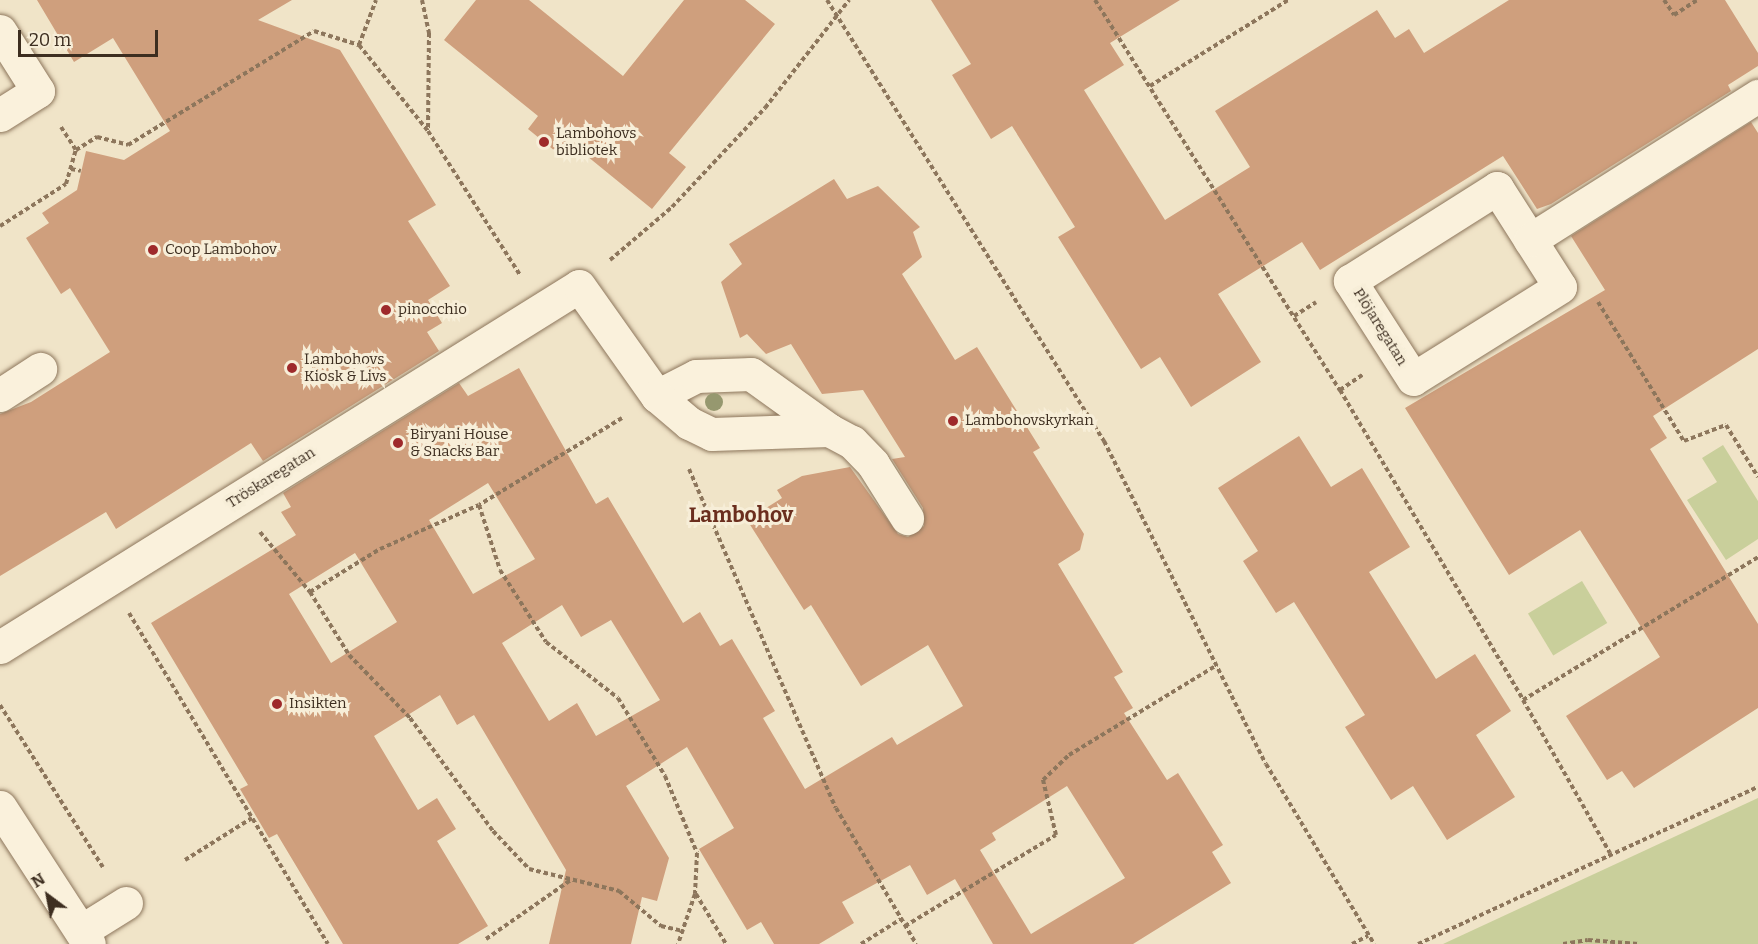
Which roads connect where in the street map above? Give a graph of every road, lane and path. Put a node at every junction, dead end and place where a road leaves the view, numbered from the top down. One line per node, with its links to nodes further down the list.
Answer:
1 (376, 0): 11 (path)
2 (422, 0): 16 (path)
3 (827, 0): 9 (path)
4 (849, 0): 9 (path)
5 (1095, 0): 12 (path)
6 (1288, 0): 12 (path)
7 (1664, 0): 8 (path)
8 (1697, 0)
9 (835, 12): 22 (path); 38 (path)
10 (0, 31): 13 (street)
11 (359, 45): 16 (path); 17 (path)
12 (1150, 86): 39 (path)
13 (38, 91): 15 (street); 17 (path)
14 (1758, 96): 21 (street)
15 (0, 115)
16 (428, 131): 24 (path)
17 (76, 150): 18 (path)
18 (71, 169): 19 (path); 20 (path)
19 (81, 171)
20 (0, 226)
21 (1530, 240): 21 (street, Plöjaregatan)
22 (579, 286): 24 (street, Tröskaregatan); 27 (street)
23 (1594, 295): 30 (path)
24 (542, 309): 31 (street, Tröskaregatan)
25 (40, 369): 26 (street)
26 (0, 394)
27 (657, 396): 28 (street); 28 (street); 32 (path)
28 (829, 430): 33 (street)
29 (686, 461): 49 (path)
30 (1758, 477)
31 (238, 498): 35 (street, Tröskaregatan); 36 (path)
32 (479, 505): 36 (path); 47 (path)
33 (907, 518)
34 (1758, 557): 39 (path)
35 (109, 579): 37 (street, Tröskaregatan); 43 (path)
36 (310, 592): 46 (path)
37 (0, 647)
38 (1217, 665): 50 (path); 52 (path)
39 (1523, 700): 44 (path)
40 (0, 705): 48 (path)
41 (1758, 788): 44 (path)
42 (0, 807): 53 (street)
43 (252, 818): 45 (path); 55 (path)
44 (1610, 853): 62 (path)
45 (185, 860)
46 (571, 880): 51 (path); 54 (path)
47 (695, 894): 51 (path); 57 (path)
48 (126, 903): 53 (street)
49 (901, 919): 50 (path); 58 (path)
50 (905, 926): 59 (path)
51 (683, 931): 56 (path)
52 (1368, 936): 60 (path); 61 (path)
53 (85, 937)
54 (486, 939)
55 (328, 944)
56 (678, 944)
57 (726, 944)
58 (861, 944)
59 (916, 944)
60 (1352, 944)
61 (1374, 944)
62 (1418, 944)
63 (1563, 944): 64 (path)
64 (1639, 944)

